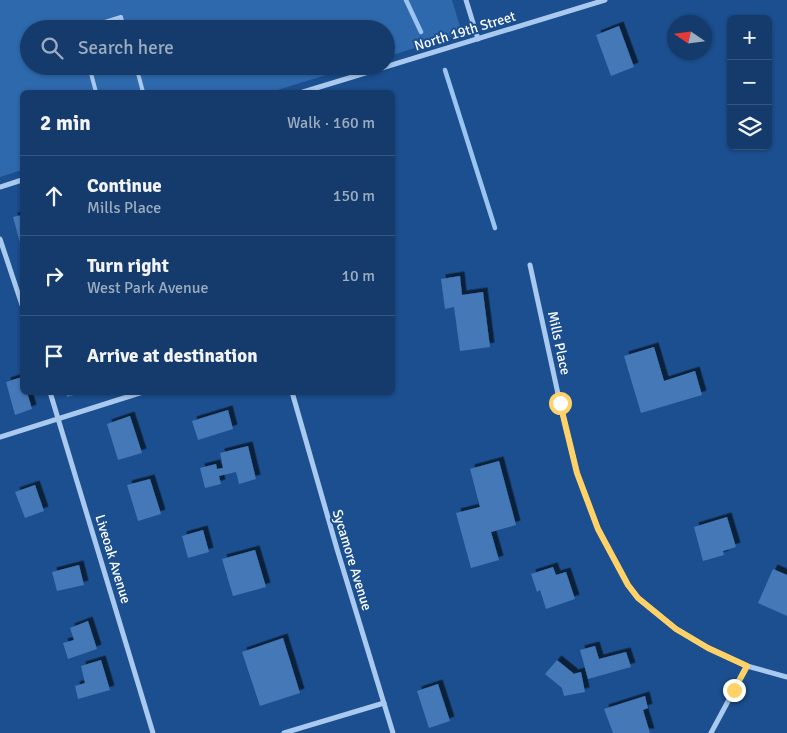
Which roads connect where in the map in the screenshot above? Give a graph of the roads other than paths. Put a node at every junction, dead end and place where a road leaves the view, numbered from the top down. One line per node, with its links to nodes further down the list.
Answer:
1 (466, 0): 5 (street)
2 (605, 0): 5 (street, North 19th Street)
3 (111, 20): 4 (lane)
4 (122, 20)
5 (478, 39): 6 (street, North 19th Street)
6 (395, 64)
7 (91, 75): 10 (lane)
8 (138, 75): 11 (lane)
9 (359, 75): 12 (street, North 19th Street)
10 (95, 90)
11 (142, 90)
12 (310, 90)
13 (20, 181): 14 (street)
14 (0, 187)
15 (0, 239): 17 (street)
16 (530, 265): 23 (street, Mills Place)
17 (20, 299)
18 (51, 395): 21 (street, Liveoak Avenue)
19 (133, 395): 21 (street)
20 (293, 395): 25 (street, Sycamore Avenue)
21 (58, 419): 22 (street); 26 (street, Liveoak Avenue)
22 (0, 437)
23 (747, 666): 24 (street, Mills Place); 29 (street)
24 (787, 677)
25 (384, 702): 27 (street); 28 (street, Sycamore Avenue)
26 (153, 733)
27 (284, 733)
28 (393, 733)
29 (711, 733)

